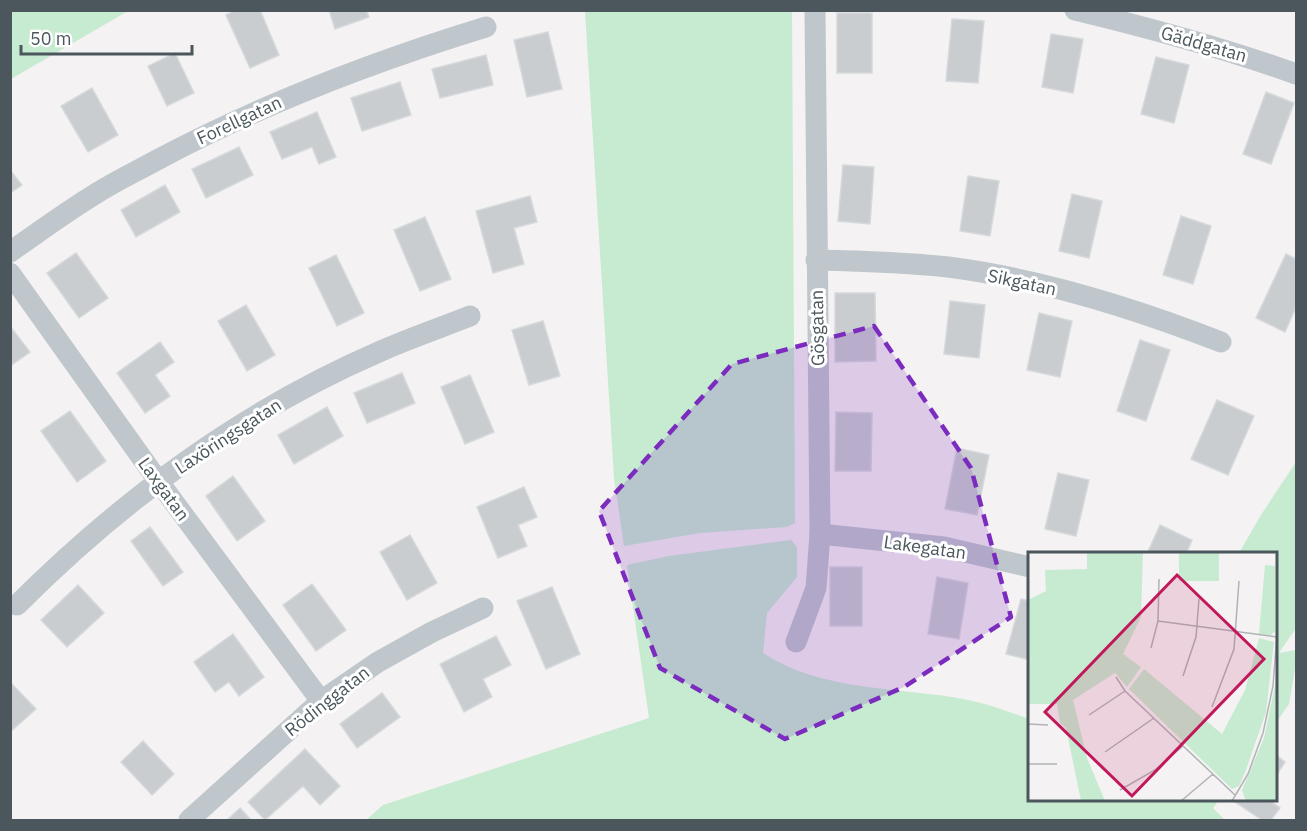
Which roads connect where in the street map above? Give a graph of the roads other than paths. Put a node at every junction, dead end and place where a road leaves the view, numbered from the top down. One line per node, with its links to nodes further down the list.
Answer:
1 (815, 10): 6 (street, Gösgatan)
2 (1076, 10): 4 (street, Gäddgatan)
3 (486, 27): 5 (street, Forellgatan)
4 (1296, 74)
5 (10, 252)
6 (816, 260): 9 (street, Sikgatan); 11 (street, Gösgatan)
7 (10, 273): 10 (street, Laxgatan)
8 (470, 316): 10 (street, Laxöringsgatan)
9 (1221, 342)
10 (159, 482): 13 (street, Laxöringsgatan); 16 (street, Laxgatan)
11 (819, 534): 12 (street, Lakegatan); 15 (street, Gösgatan)
12 (1028, 567)
13 (17, 605)
14 (483, 608): 16 (street, Rödinggatan)
15 (796, 642)
16 (321, 701): 17 (street, Rödinggatan)
17 (189, 820)

